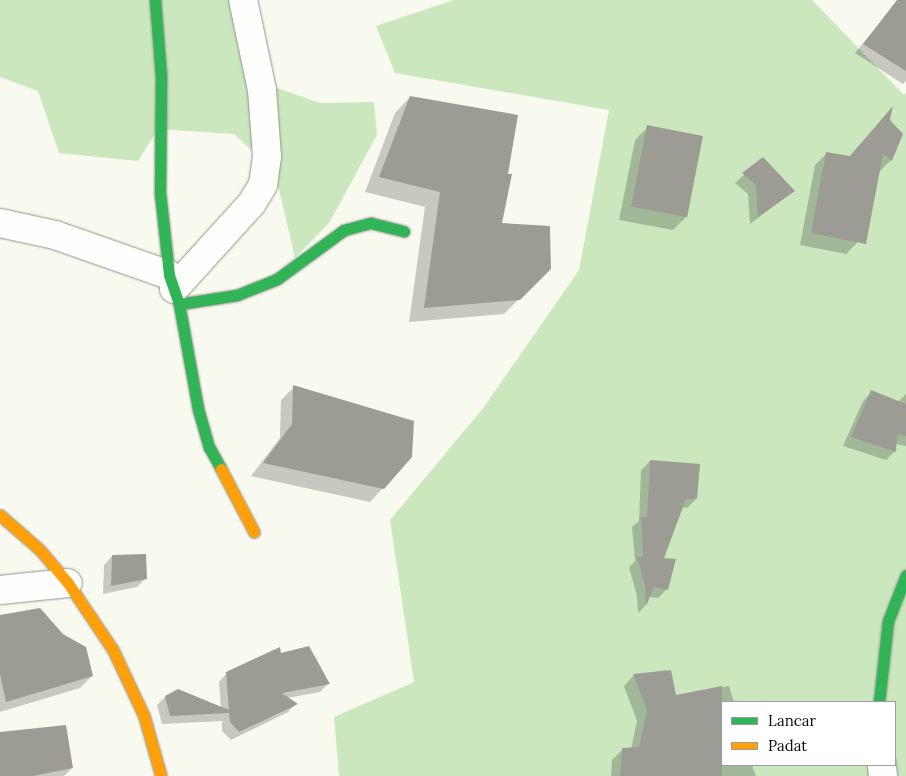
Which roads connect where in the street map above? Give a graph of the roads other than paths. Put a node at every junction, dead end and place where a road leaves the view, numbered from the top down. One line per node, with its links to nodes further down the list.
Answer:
1 (155, 0): 5 (street)
2 (243, 0): 5 (street)
3 (0, 223): 5 (street)
4 (404, 231): 5 (street)
5 (174, 289): 7 (street)
6 (0, 516): 9 (street)
7 (254, 532)
8 (906, 575): 11 (street)
9 (68, 583): 10 (street); 12 (street)
10 (2, 591)
11 (879, 701)
12 (161, 776)

